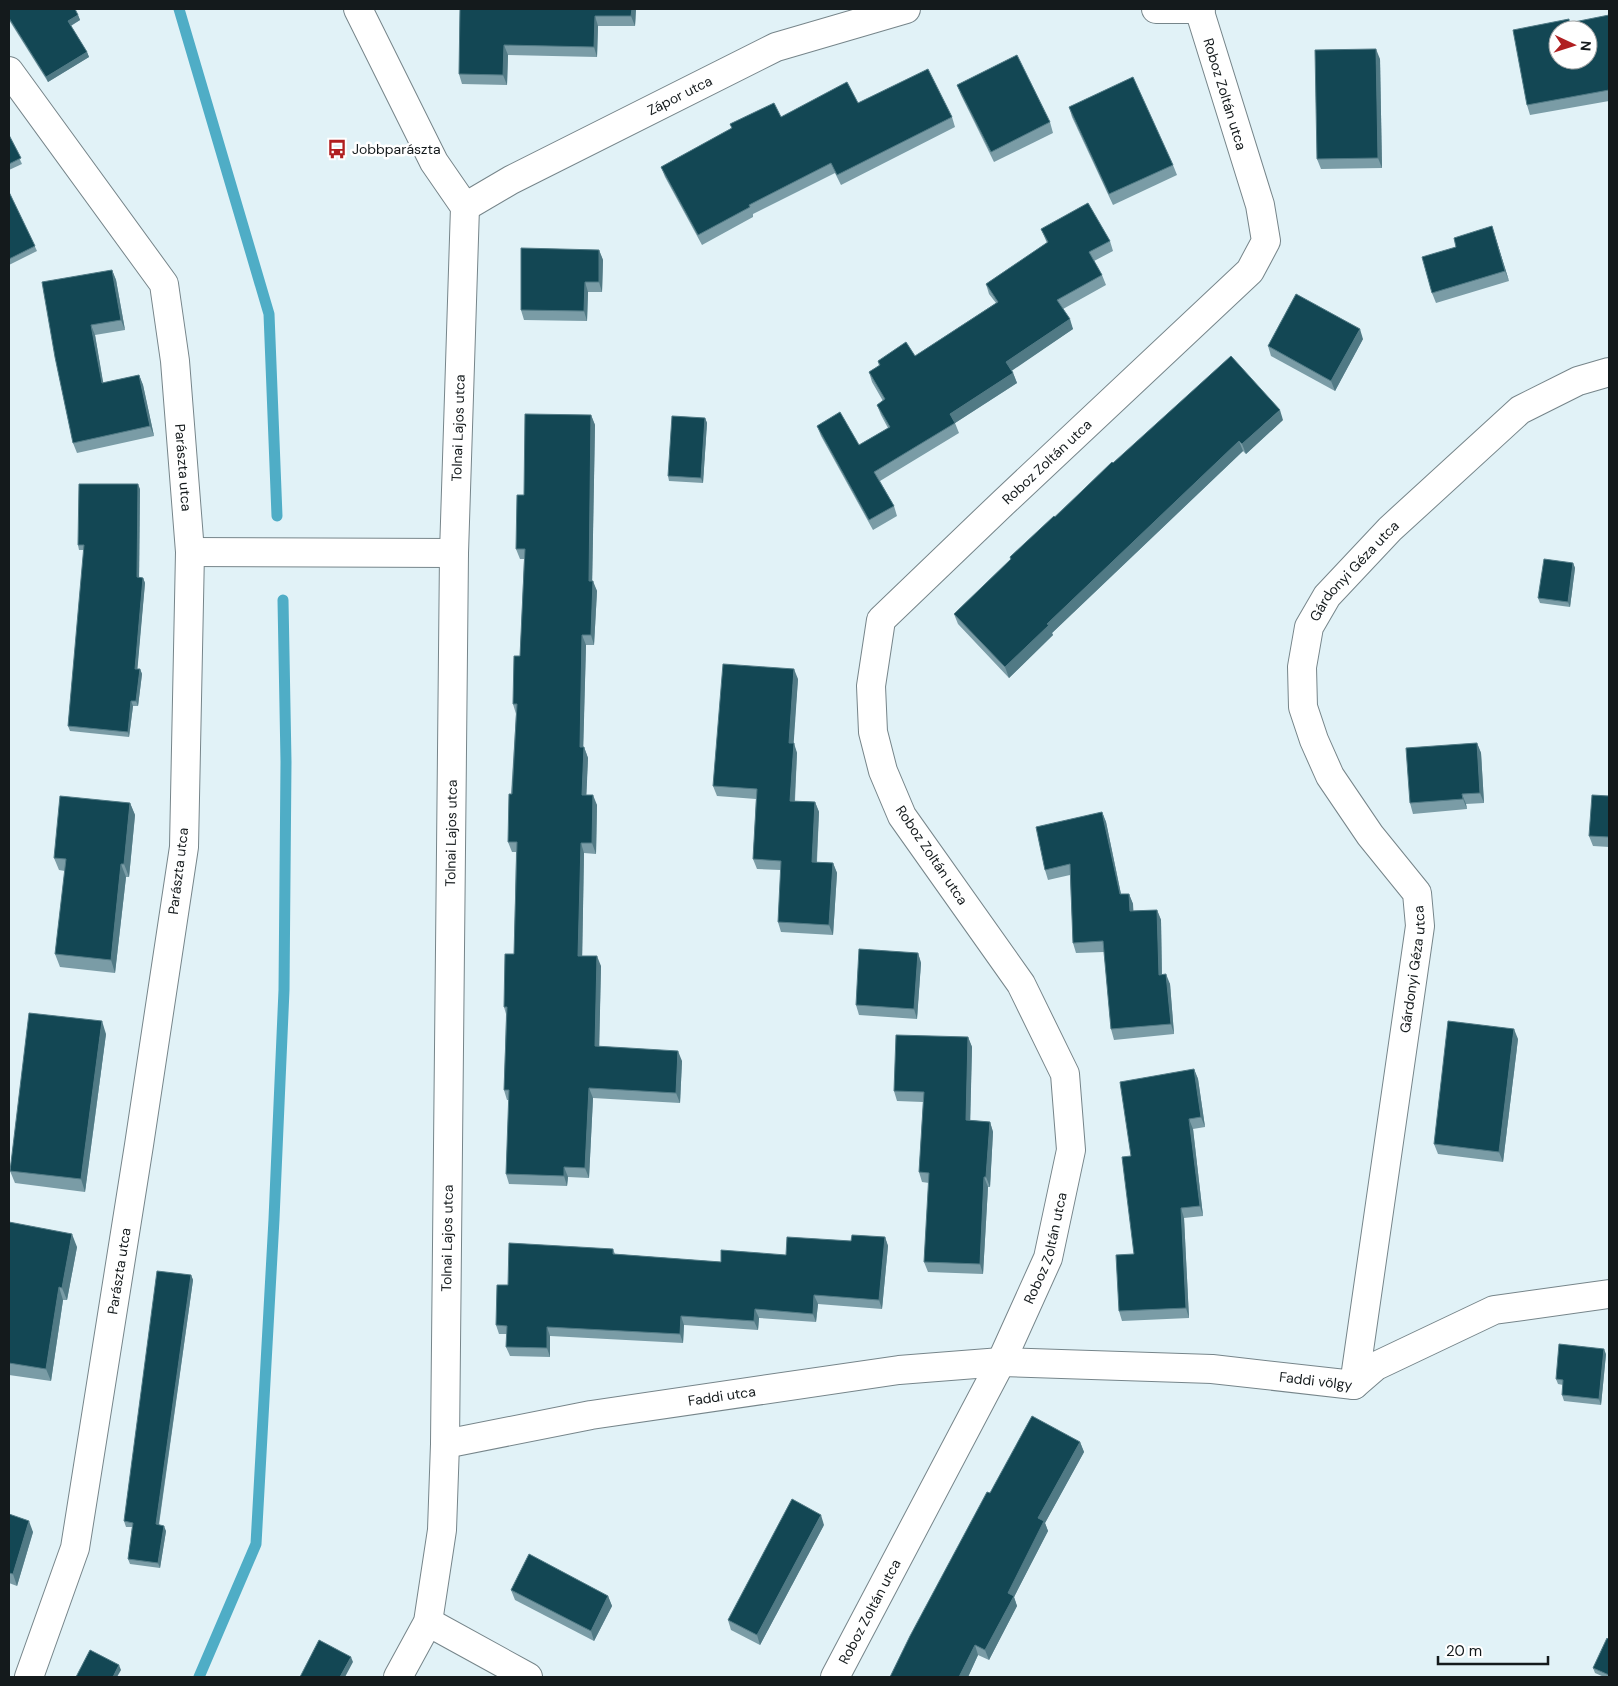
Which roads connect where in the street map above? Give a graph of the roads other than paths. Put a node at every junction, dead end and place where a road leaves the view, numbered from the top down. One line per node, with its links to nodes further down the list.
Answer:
1 (358, 9): 6 (street)
2 (906, 9): 6 (street, Zápor utca)
3 (1156, 9): 4 (street)
4 (1200, 9): 11 (street, Roboz Zoltán utca)
5 (9, 71): 8 (street, Parászta utca)
6 (466, 207): 9 (street, Tolnai Lajos utca)
7 (1609, 372): 12 (street, Gárdonyi Géza utca)
8 (190, 552): 9 (street); 15 (street, Parászta utca)
9 (454, 554): 13 (street, Tolnai Lajos utca)
10 (1609, 1294): 12 (street, Faddi völgy)
11 (1001, 1362): 12 (street, Faddi völgy); 13 (street, Faddi utca); 18 (street, Roboz Zoltán utca)
12 (1354, 1385)
13 (444, 1444): 14 (street, Tolnai Lajos utca)
14 (428, 1622): 16 (street, Tolnai Lajos utca); 17 (street)
15 (29, 1677)
16 (398, 1677)
17 (528, 1677)
18 (835, 1677)

